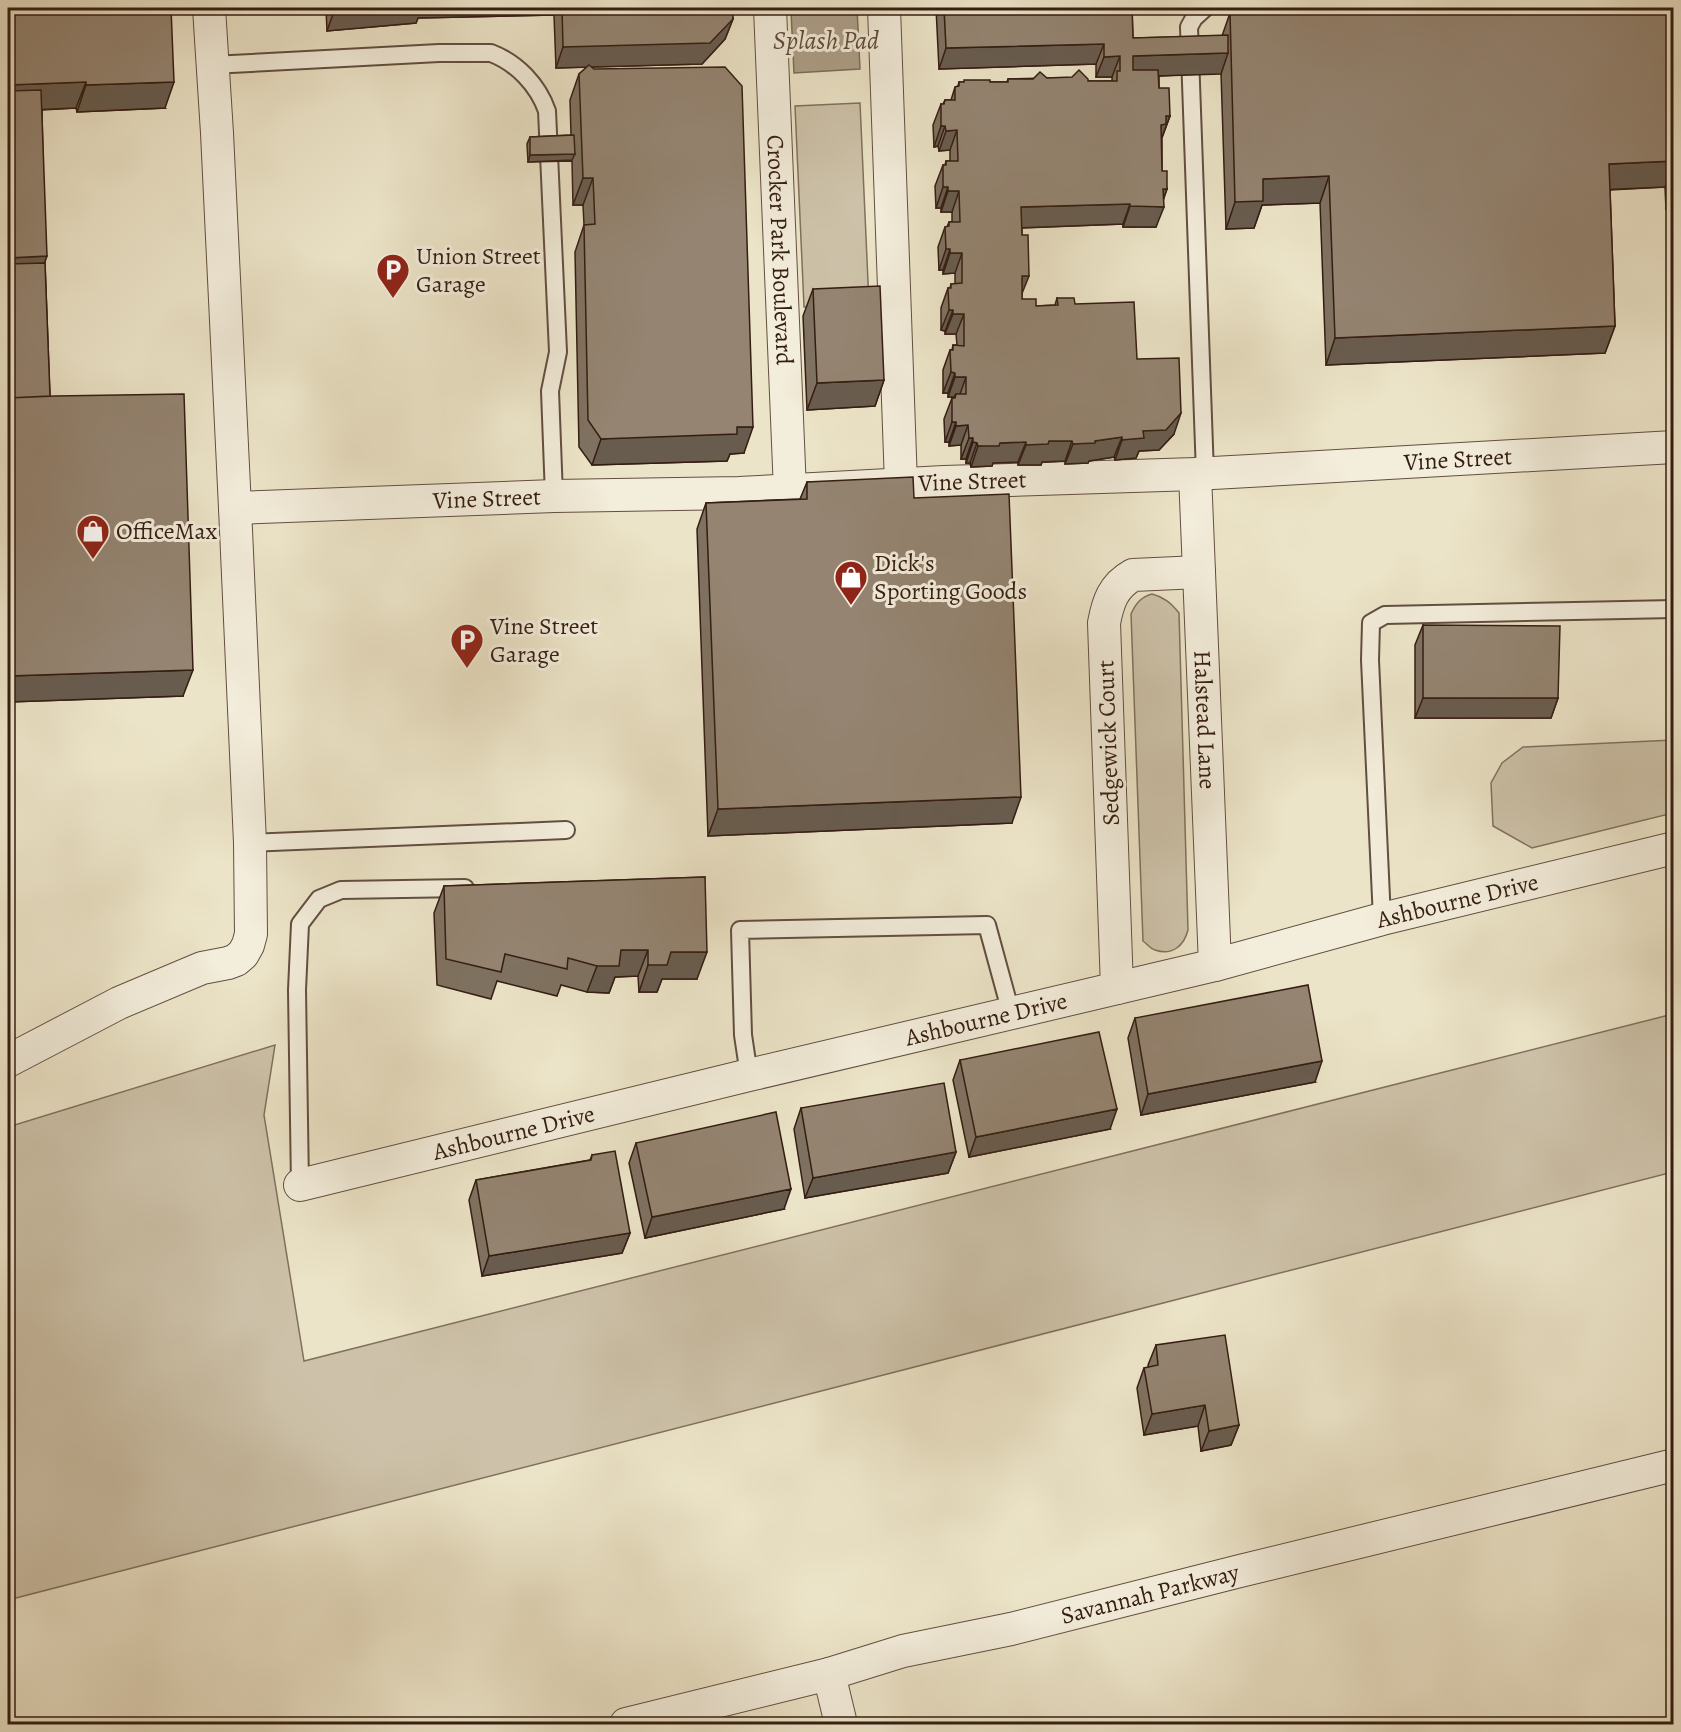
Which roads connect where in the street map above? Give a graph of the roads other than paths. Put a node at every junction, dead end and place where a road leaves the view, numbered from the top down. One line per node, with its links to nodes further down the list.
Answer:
1 (209, 8): 5 (street)
2 (770, 8): 9 (street, Crocker Park Boulevard)
3 (884, 8): 8 (street)
4 (1205, 8): 7 (lane)
5 (212, 65): 10 (lane); 11 (street)
6 (1674, 447): 7 (street, Vine Street)
7 (1200, 474): 8 (street, Vine Street); 12 (street, Halstead Lane)
8 (901, 484): 9 (street, Vine Street)
9 (790, 491): 10 (street, Vine Street)
10 (554, 496): 11 (street, Vine Street)
11 (235, 508): 15 (street)
12 (1199, 572): 19 (street, Halstead Lane); 20 (street, Sedgewick Court)
13 (1674, 609): 18 (lane)
14 (566, 830): 15 (lane)
15 (250, 843): 22 (street)
16 (1674, 848): 18 (street, Ashbourne Drive)
17 (482, 887): 24 (lane)
18 (1382, 919): 19 (street, Ashbourne Drive)
19 (1215, 965): 20 (street, Ashbourne Drive)
20 (1117, 988): 21 (street, Ashbourne Drive)
21 (1011, 1013): 23 (street, Ashbourne Drive); 23 (lane)
22 (8, 1061)
23 (749, 1075): 24 (street, Ashbourne Drive)
24 (300, 1185)
25 (1674, 1465): 26 (street, Savannah Parkway)
26 (829, 1674): 27 (street, Savannah Parkway); 28 (street)
27 (626, 1725)
28 (841, 1725)

